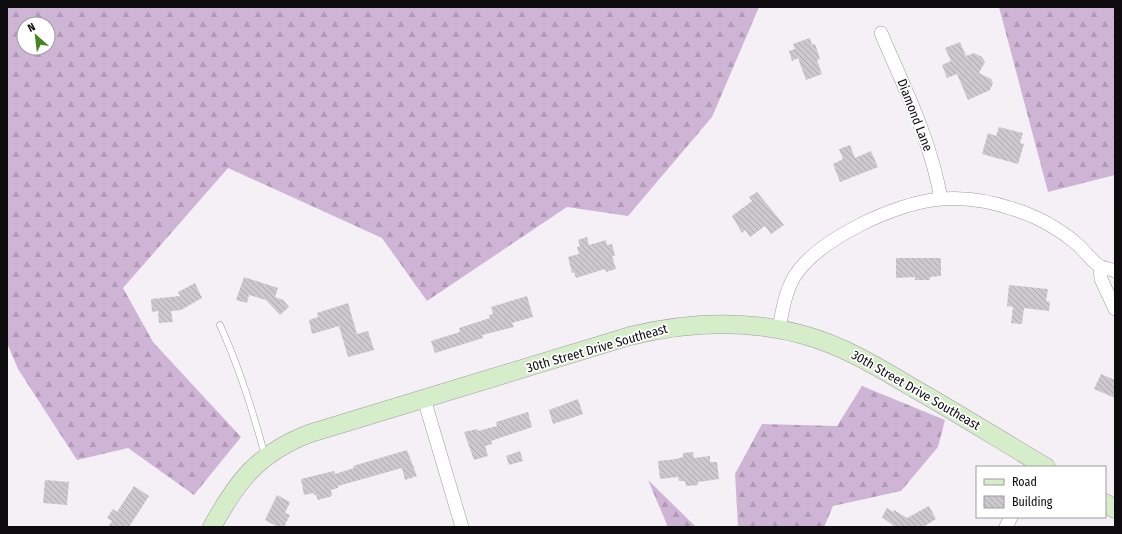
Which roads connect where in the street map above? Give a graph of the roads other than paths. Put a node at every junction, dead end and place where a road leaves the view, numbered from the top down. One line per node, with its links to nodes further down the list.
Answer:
1 (881, 33): 2 (street, Diamond Lane)
2 (941, 199): 3 (street); 7 (street)
3 (1100, 266): 4 (street); 5 (street)
4 (1115, 271)
5 (1115, 309)
6 (220, 325): 9 (lane)
7 (779, 329): 8 (main road, 30th Street Drive Southeast); 10 (main road, 30th Street Drive Southeast)
8 (424, 399): 9 (main road, 30th Street Drive Southeast); 15 (street)
9 (265, 458): 14 (main road, 30th Street Drive Southeast)
10 (1040, 466)
11 (1106, 504): 12 (main road)
12 (1115, 509)
13 (1010, 518): 16 (street)
14 (212, 527)
15 (462, 527)
16 (1006, 527)

